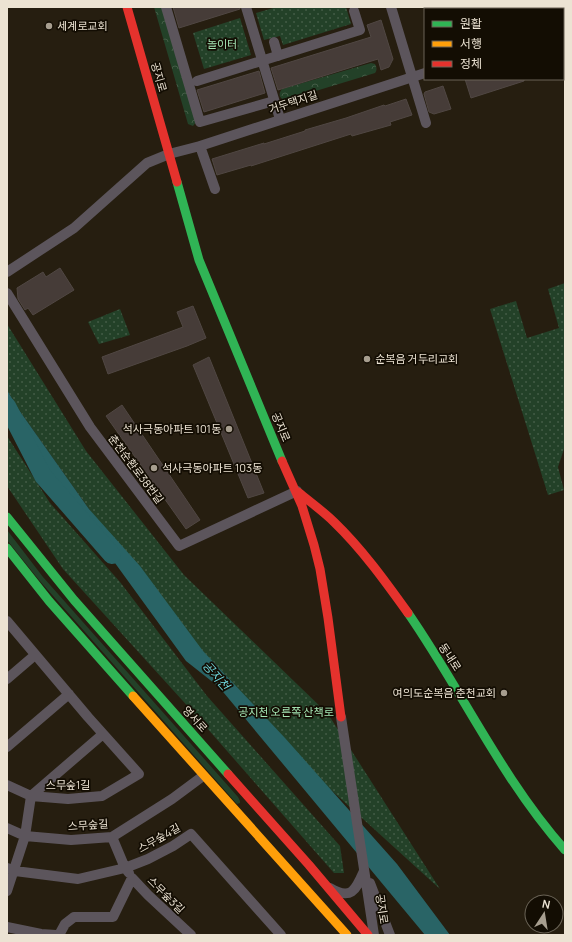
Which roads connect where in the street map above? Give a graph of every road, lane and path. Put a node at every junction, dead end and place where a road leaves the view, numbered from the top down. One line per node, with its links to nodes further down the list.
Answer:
1 (127, 7): 16 (street, 공지로)
2 (166, 7): 12 (street)
3 (246, 7): 8 (street)
4 (391, 7): 10 (street)
5 (354, 11): 7 (street)
6 (274, 42): 7 (street)
7 (278, 56): 8 (street)
8 (262, 60): 11 (street); 12 (street)
9 (424, 73): 10 (street, 거두택지길)
10 (412, 77): 13 (street, 거두택지길); 14 (street)
11 (197, 81)
12 (274, 101): 13 (street)
13 (280, 119): 15 (street, 거두택지길)
14 (426, 123)
15 (200, 146): 16 (street, 거두택지길); 17 (street)
16 (169, 154): 18 (street); 20 (street, 공지로)
17 (215, 189)
18 (7, 272)
19 (7, 293): 20 (street, 춘천순환로38번길)
20 (297, 491): 27 (street, 공지로); 36 (street, 동내로)
21 (7, 517): 40 (street, 영서로)
22 (7, 548): 30 (street)
23 (7, 621): 24 (street, 스무숲1길)
24 (35, 655): 25 (street); 26 (street, 스무숲1길)
25 (7, 679)
26 (69, 694): 28 (street, 스무숲1길); 29 (street)
27 (341, 717): 41 (street)
28 (103, 734): 32 (street, 스무숲1길); 32 (street, 스무숲1길)
29 (7, 748)
30 (203, 776): 35 (street, 스무숲길); 48 (street)
31 (7, 785): 32 (street, 스무숲1길)
32 (31, 796): 34 (street)
33 (7, 828): 34 (street, 스무숲길)
34 (25, 836): 35 (street, 스무숲길); 38 (street)
35 (112, 837): 37 (street)
36 (565, 850)
37 (125, 868): 38 (street, 스무숲4길); 39 (street); 47 (street, 스무숲4길)
38 (11, 869): 42 (street)
39 (132, 878): 45 (street, 스무숲3길); 46 (street, 스무숲3길)
40 (326, 886): 41 (street); 49 (street, 영서로)
41 (365, 886): 50 (street, 공지로); 51 (street)
42 (7, 891)
43 (7, 928): 44 (street)
44 (56, 935)
45 (59, 935)
46 (191, 935)
47 (281, 935)
48 (347, 935)
49 (368, 935)
50 (374, 935)
51 (390, 935)

